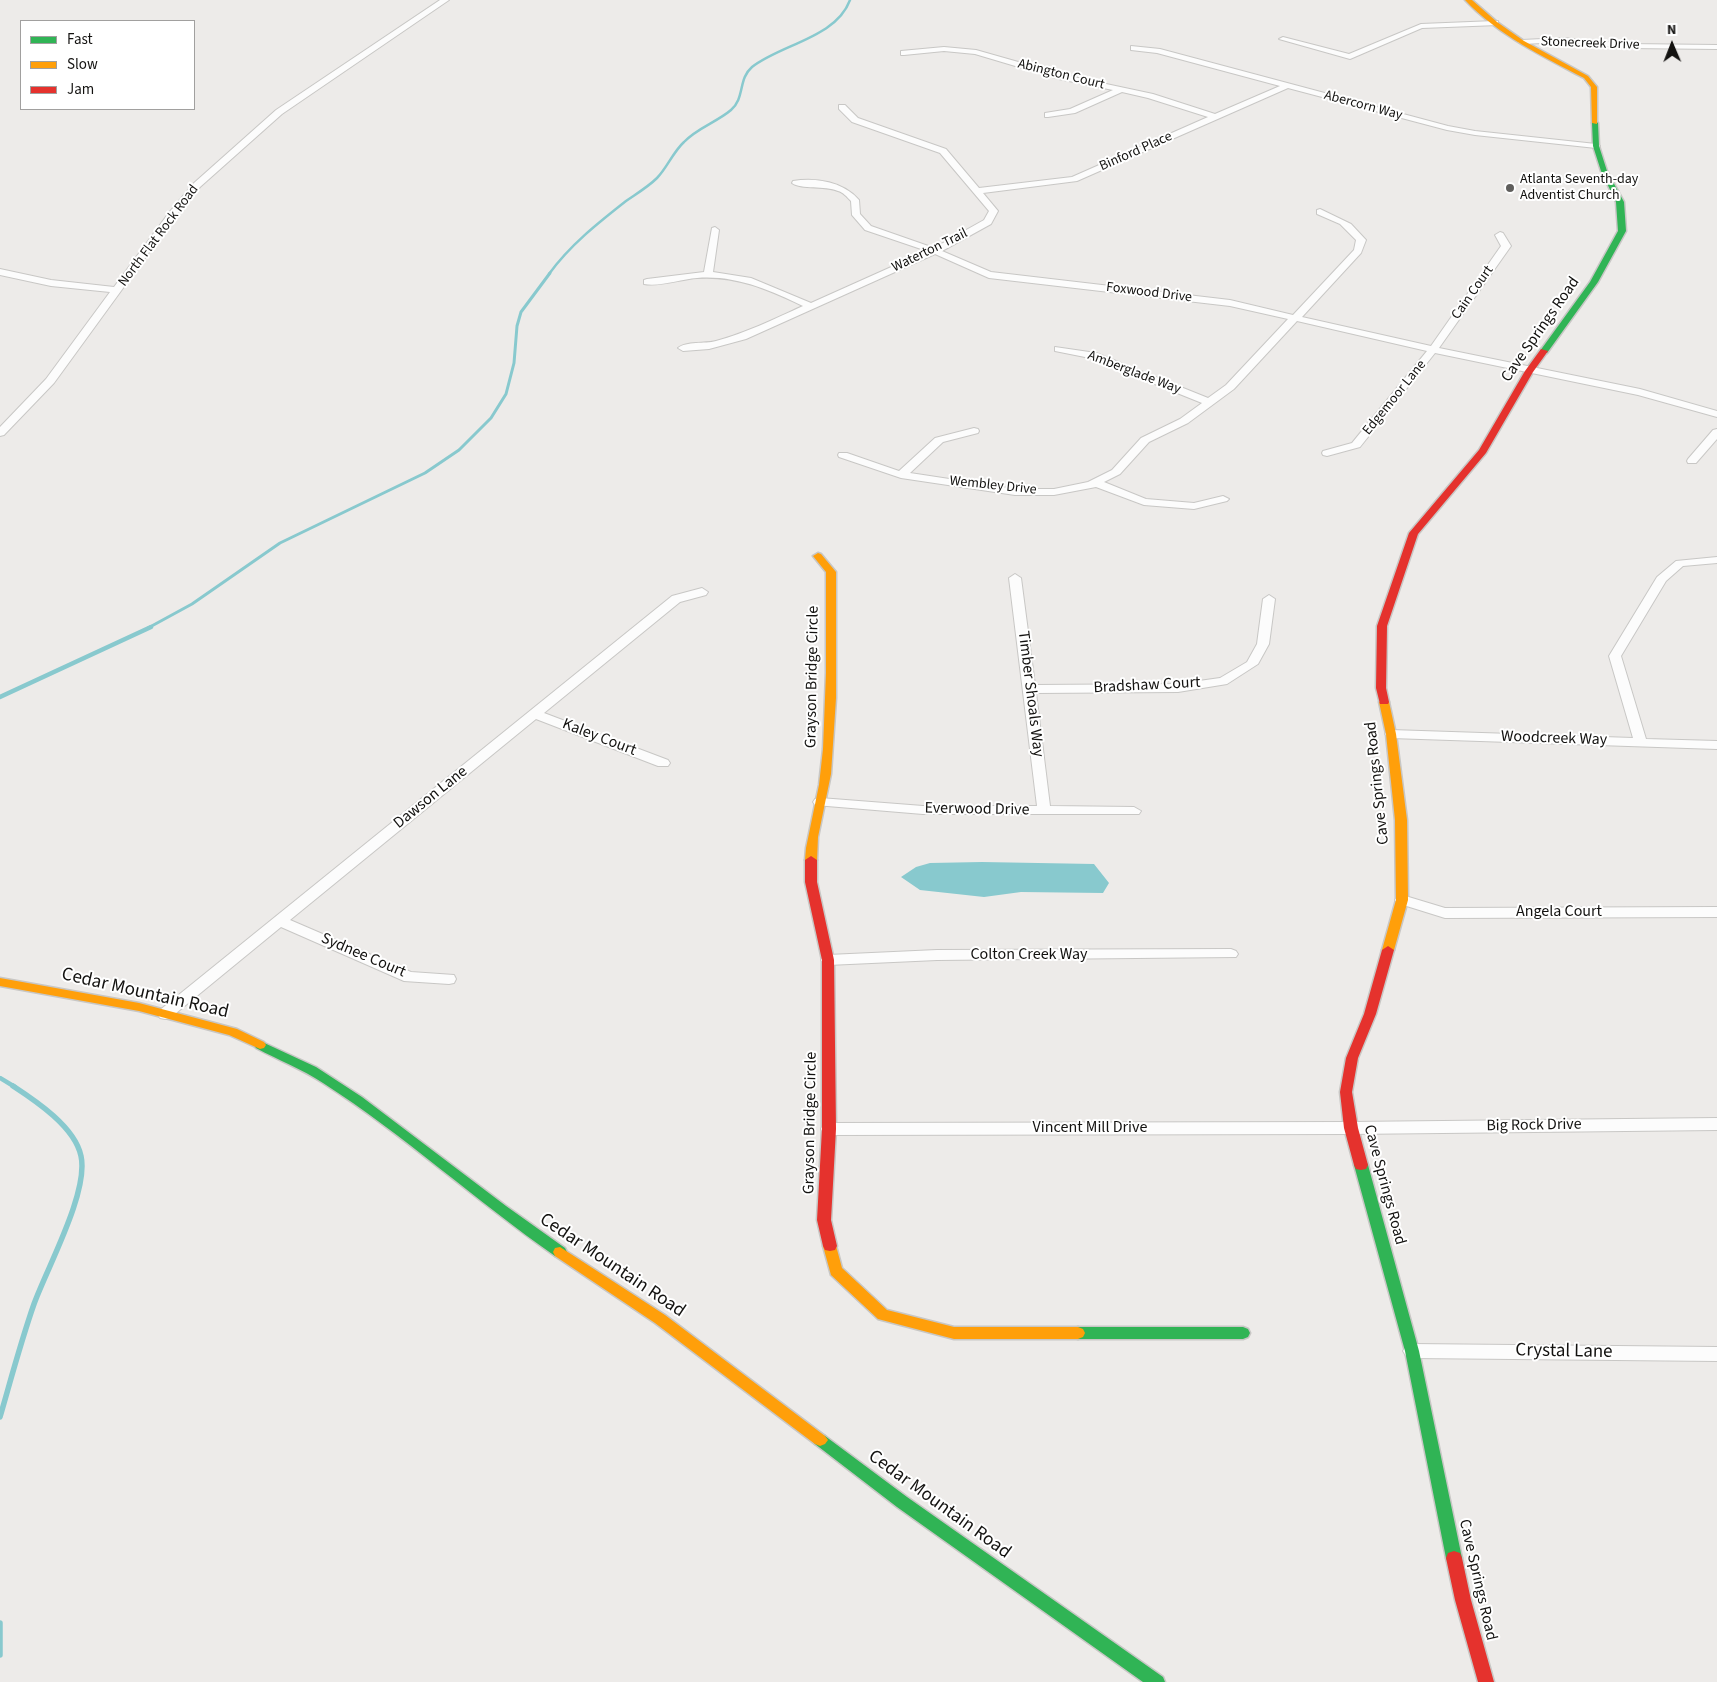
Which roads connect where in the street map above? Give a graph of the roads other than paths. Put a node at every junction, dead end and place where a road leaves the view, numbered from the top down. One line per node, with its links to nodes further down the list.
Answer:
1 (446, 0): 24 (street, North Flat Rock Road)
2 (1468, 0): 3 (street, Cave Springs Road)
3 (1495, 23): 4 (street); 5 (street, Cave Springs Road)
4 (1284, 39)
5 (1522, 42): 6 (street, Stonecreek Drive); 14 (street, Cave Springs Road)
6 (1717, 47)
7 (1134, 48): 9 (street, Abercorn Way)
8 (904, 53): 10 (street, Abington Court)
9 (1287, 86): 13 (street, Binford Place); 14 (street, Abercorn Way)
10 (1120, 90): 12 (street); 13 (street, Abington Court)
11 (842, 107): 16 (street, Waterton Trail)
12 (1048, 115)
13 (1215, 117): 16 (street, Binford Place)
14 (1596, 146): 30 (street, Cave Springs Road)
15 (796, 183): 20 (street, Foxwood Drive)
16 (977, 191): 20 (street, Waterton Trail)
17 (1320, 212): 26 (street, Wembley Drive)
18 (715, 230): 22 (street)
19 (1500, 235): 29 (street, Cain Court)
20 (935, 251): 25 (street, Waterton Trail); 26 (street, Foxwood Drive)
21 (0, 272): 24 (street)
22 (708, 275): 23 (street); 25 (street)
23 (648, 282)
24 (118, 290): 35 (street, North Flat Rock Road)
25 (812, 306): 27 (street, Waterton Trail)
26 (1293, 318): 29 (street, Foxwood Drive); 31 (street, Wembley Drive)
27 (683, 348)
28 (1059, 349): 31 (street, Amberglade Way)
29 (1433, 350): 30 (street, Foxwood Drive); 36 (street, Edgemoor Lane)
30 (1529, 371): 32 (street); 49 (street, Cave Springs Road)
31 (1208, 402): 40 (street, Wembley Drive)
32 (1717, 414)
33 (974, 431): 39 (street)
34 (1717, 432): 38 (street)
35 (0, 433)
36 (1327, 453)
37 (843, 456): 39 (street, Wembley Drive)
38 (1692, 461)
39 (901, 475): 40 (street, Wembley Drive)
40 (1096, 482): 41 (street)
41 (1223, 499)
42 (818, 556): 53 (street, Grayson Bridge Circle)
43 (1717, 560): 50 (street)
44 (1015, 578): 47 (street, Timber Shoals Way)
45 (702, 592): 48 (street, Dawson Lane)
46 (1269, 599): 47 (street, Bradshaw Court)
47 (1029, 689): 54 (street, Timber Shoals Way)
48 (535, 714): 52 (street, Kaley Court); 58 (street, Dawson Lane)
49 (1390, 734): 50 (street, Woodcreek Way); 56 (street, Cave Springs Road)
50 (1641, 742): 51 (street, Woodcreek Way)
51 (1717, 745)
52 (663, 763)
53 (820, 802): 54 (street, Everwood Drive); 60 (street, Grayson Bridge Circle)
54 (1044, 810): 55 (street, Everwood Drive)
55 (1134, 811)
56 (1402, 900): 57 (street, Angela Court); 65 (street, Cave Springs Road)
57 (1717, 912)
58 (280, 921): 61 (street, Sydnee Court); 63 (street, Dawson Lane)
59 (1231, 954): 60 (street, Colton Creek Way)
60 (828, 960): 66 (street, Grayson Bridge Circle)
61 (449, 979)
62 (0, 982): 63 (street, Cedar Mountain Road)
63 (166, 1014): 70 (street, Cedar Mountain Road)
64 (1717, 1124): 65 (street, Big Rock Drive)
65 (1351, 1128): 66 (street, Vincent Mill Drive); 68 (street, Cave Springs Road)
66 (829, 1129): 67 (street, Grayson Bridge Circle)
67 (1243, 1333)
68 (1412, 1350): 69 (street, Crystal Lane); 71 (street, Cave Springs Road)
69 (1717, 1354)
70 (1157, 1682)
71 (1486, 1682)

